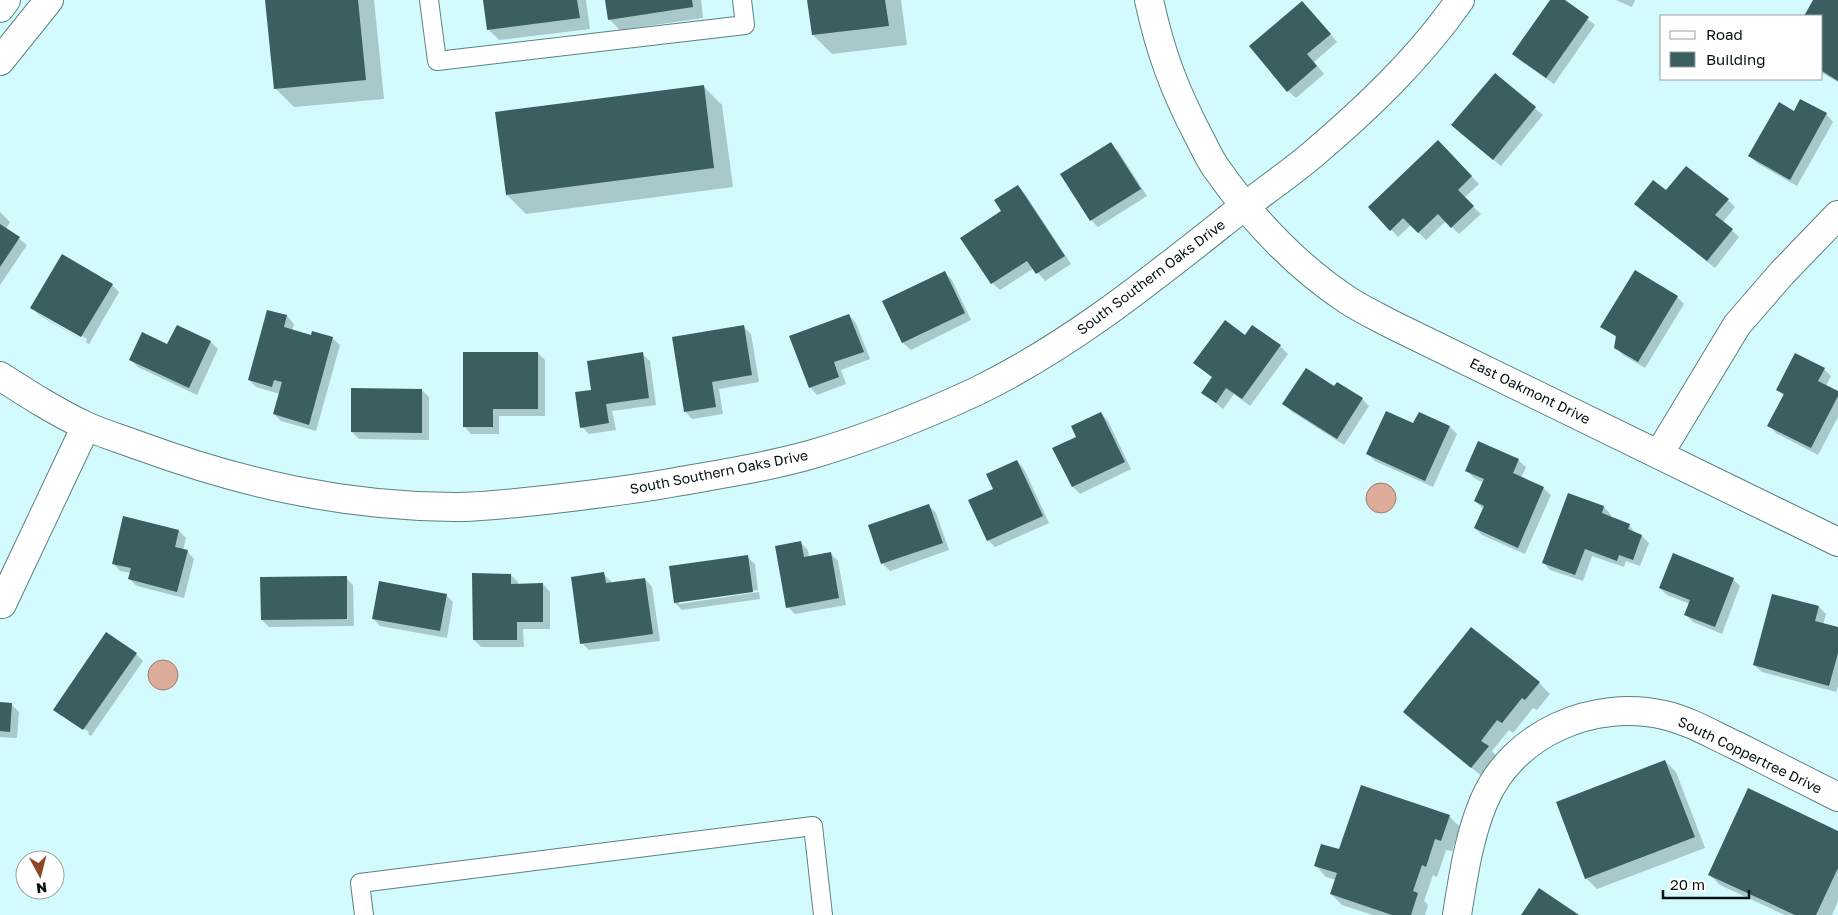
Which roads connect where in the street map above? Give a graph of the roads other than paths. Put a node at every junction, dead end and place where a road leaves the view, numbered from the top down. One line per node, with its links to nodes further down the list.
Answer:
1 (6, 0): 7 (street)
2 (49, 0): 8 (street)
3 (429, 0): 4 (lane)
4 (742, 0)
5 (1149, 0): 9 (street, East Oakmont Drive)
6 (1460, 0): 9 (street, South Southern Oaks Drive)
7 (0, 8)
8 (0, 61)
9 (1246, 206): 12 (street, South Southern Oaks Drive); 13 (street, East Oakmont Drive)
10 (1838, 215): 13 (street)
11 (0, 376): 12 (street, South Southern Oaks Drive)
12 (86, 426): 15 (street)
13 (1659, 454): 14 (street, East Oakmont Drive)
14 (1838, 542)
15 (2, 604)
16 (1838, 797): 19 (street, South Coppertree Drive)
17 (364, 915): 18 (lane)
18 (824, 915)
19 (1457, 915)

